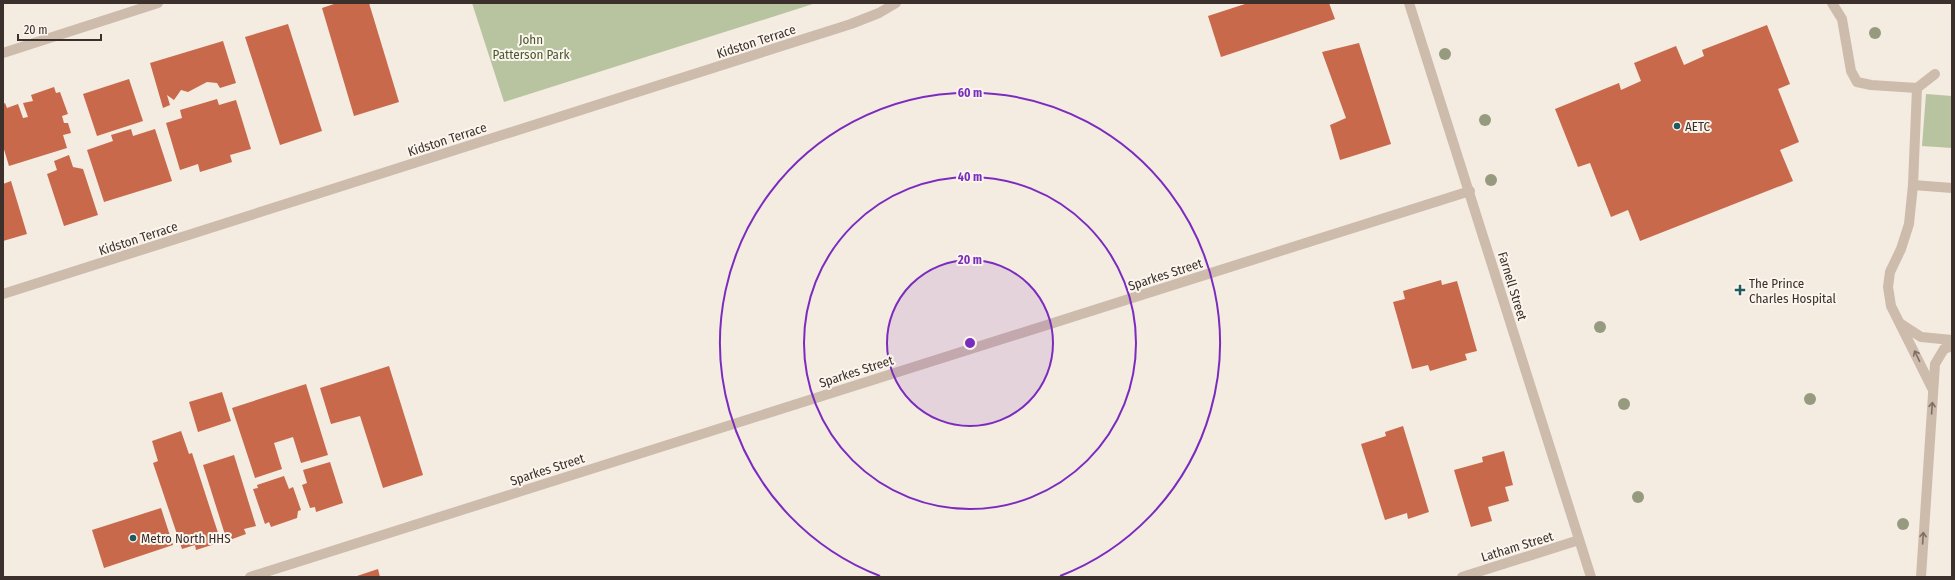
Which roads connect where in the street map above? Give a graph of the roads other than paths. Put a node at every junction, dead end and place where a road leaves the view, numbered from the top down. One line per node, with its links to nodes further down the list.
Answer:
1 (158, 3): 5 (street)
2 (896, 3): 11 (street, Kidston Terrace)
3 (1409, 3): 10 (street, Farnell Street)
4 (1832, 3): 7 (street)
5 (3, 53)
6 (1935, 74): 7 (street)
7 (1917, 88): 8 (street)
8 (1913, 185): 9 (street); 12 (street)
9 (1952, 188)
10 (1470, 191): 16 (street, Farnell Street); 17 (street, Sparkes Street)
11 (3, 294)
12 (1900, 323): 13 (street); 15 (street, one-way to 12)
13 (1952, 340)
14 (1952, 346): 15 (street)
15 (1933, 390): 20 (street, one-way to 15)
16 (1579, 540): 18 (street, Latham Street); 19 (street, Farnell Street)
17 (250, 577)
18 (1462, 577)
19 (1591, 577)
20 (1921, 577)

